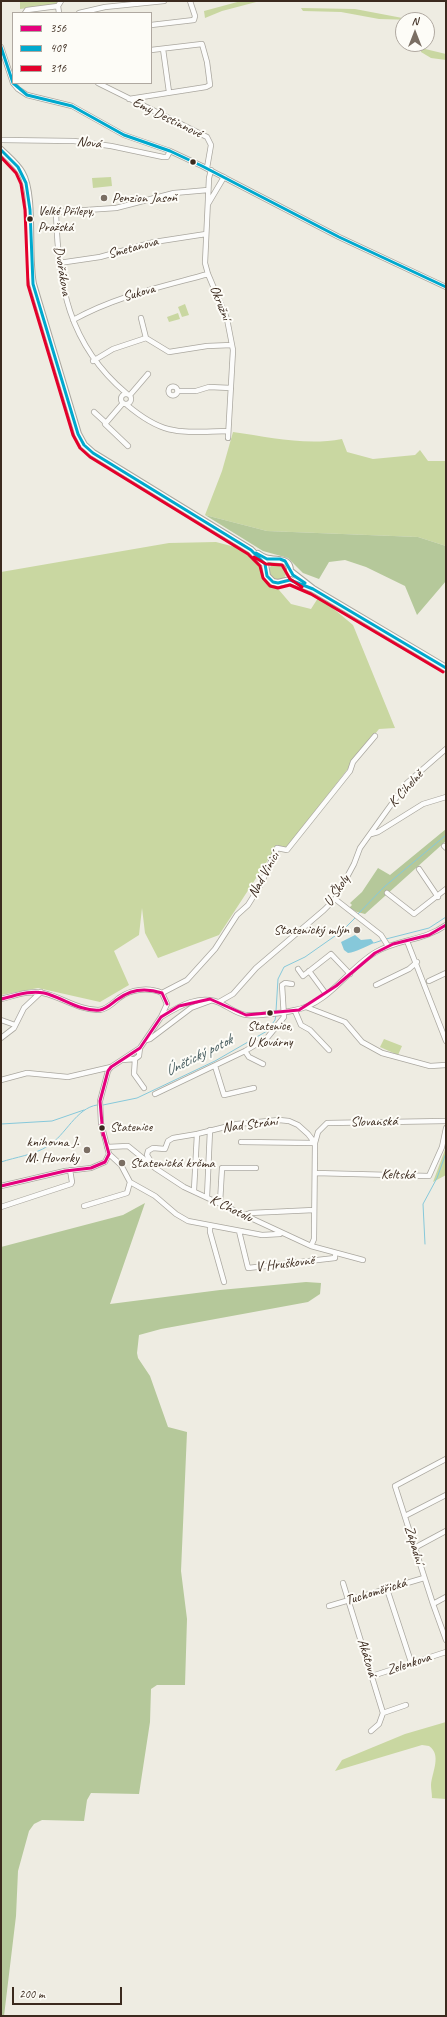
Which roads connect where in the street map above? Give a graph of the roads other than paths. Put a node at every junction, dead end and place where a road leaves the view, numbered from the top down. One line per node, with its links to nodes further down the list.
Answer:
1 (164, 1): 5 (street)
2 (190, 1): 6 (street)
3 (59, 3): 4 (street)
4 (26, 11)
5 (83, 12)
6 (152, 25)
7 (1, 48): 10 (street)
8 (163, 49): 9 (street); 13 (street); 13 (street)
9 (152, 50)
10 (11, 69)
11 (14, 84): 17 (street)
12 (100, 84): 14 (street, Emy Destinnové)
13 (169, 92): 14 (street)
14 (129, 99): 18 (street, Emy Destinnové)
15 (1, 141): 17 (street, Nová)
16 (1, 150): 41 (main road)
17 (170, 151): 18 (street)
18 (209, 169): 19 (street); 20 (street, Okružní)
19 (224, 177): 21 (street); 25 (street)
20 (208, 190): 21 (street, Okružní); 23 (street, Dvořákova)
21 (207, 205): 22 (street, Okružní)
22 (206, 234): 23 (street, Smetanova); 24 (street, Okružní)
23 (59, 263): 27 (street, Dvořákova)
24 (208, 274): 27 (street, Sukova); 29 (street, Okružní)
25 (446, 287)
26 (141, 318): 28 (street)
27 (73, 320): 30 (street, Dvořákova)
28 (146, 338): 29 (street); 30 (street)
29 (232, 346): 32 (street, Okružní)
30 (94, 361): 34 (street, Dvořákova)
31 (148, 374): 34 (street)
32 (231, 388): 33 (street); 38 (street, Okružní)
33 (178, 391)
34 (128, 394): 35 (street); 35 (street)
35 (125, 404): 37 (street); 38 (street)
36 (94, 412): 37 (street)
37 (106, 423): 40 (street)
38 (228, 431): 39 (street, Okružní)
39 (228, 438)
40 (128, 446)
41 (251, 550): 42 (main road); 43 (main road)
42 (274, 559): 43 (main road); 44 (main road)
43 (266, 568): 45 (main road)
44 (290, 571): 45 (main road); 46 (main road)
45 (283, 582): 46 (main road)
46 (313, 589): 47 (main road)
47 (446, 668)
48 (375, 736): 69 (street, Nad Vinicí)
49 (446, 750): 51 (street, K Cihelně)
50 (446, 796): 51 (street)
51 (371, 834): 56 (street, U Školy)
52 (419, 869): 55 (street)
53 (446, 889): 55 (street)
54 (387, 893): 55 (street)
55 (438, 897)
56 (335, 899): 59 (street); 73 (street, U Školy)
57 (446, 925): 58 (street)
58 (407, 941): 59 (street); 60 (street)
59 (388, 946): 64 (street)
60 (417, 962): 67 (street); 84 (street)
61 (298, 969): 62 (street)
62 (309, 971): 64 (street); 70 (street)
63 (446, 973): 65 (street)
64 (350, 974): 70 (street)
65 (429, 981)
66 (292, 984): 78 (street)
67 (376, 985)
68 (41, 992): 69 (street); 71 (street); 81 (street)
69 (162, 993): 74 (street)
70 (326, 994): 76 (street)
71 (1, 999)
72 (214, 1000): 73 (street); 75 (street); 83 (street)
73 (219, 1002): 78 (street)
74 (167, 1004): 75 (street); 79 (street)
75 (179, 1006): 79 (street)
76 (306, 1007): 77 (street); 91 (street)
77 (295, 1010): 78 (street); 86 (street)
78 (282, 1012): 87 (street)
79 (161, 1018): 83 (street)
80 (1, 1020): 81 (street)
81 (15, 1025): 82 (street)
82 (1, 1038)
83 (146, 1040): 85 (street)
84 (446, 1041)
85 (140, 1048): 88 (street); 89 (street)
86 (329, 1050)
87 (245, 1051): 90 (street); 92 (street)
88 (135, 1059): 89 (street); 95 (street)
89 (122, 1060): 93 (street)
90 (264, 1064)
91 (446, 1065)
92 (214, 1066): 96 (street); 97 (street)
93 (111, 1067): 94 (street); 104 (street)
94 (1, 1080)
95 (144, 1088)
96 (254, 1088)
97 (155, 1094)
98 (446, 1121): 103 (street, Slovanská)
99 (446, 1128): 109 (street, Keltská)
100 (210, 1130): 101 (street, Nad Strání); 103 (street, Nad Strání); 113 (street)
101 (197, 1134): 106 (street, Nad Strání); 112 (street)
102 (241, 1142): 103 (street)
103 (315, 1143): 109 (street)
104 (107, 1146): 105 (street); 106 (street, K Chotolu)
105 (109, 1154): 108 (street); 110 (street)
106 (155, 1168): 112 (street, K Chotolu)
107 (256, 1168): 114 (street)
108 (70, 1170): 111 (street); 116 (street)
109 (315, 1173): 117 (street)
110 (130, 1182): 115 (street); 119 (street)
111 (1, 1186)
112 (194, 1190): 113 (street, K Chotolu)
113 (207, 1197): 114 (street, K Chotolu)
114 (220, 1203): 118 (street, K Chotolu)
115 (84, 1206)
116 (1, 1207)
117 (314, 1210): 118 (street); 122 (street)
118 (245, 1215): 121 (street, K Chotolu)
119 (210, 1226): 120 (street); 125 (street)
120 (239, 1231): 121 (street); 123 (street, V Hruškovně)
121 (281, 1234): 122 (street, K Chotolu)
122 (311, 1246): 123 (street, K Chotolu)
123 (335, 1256): 124 (street, K Chotolu)
124 (363, 1260)
125 (224, 1282)
126 (446, 1459): 128 (street, Západní)
127 (446, 1495): 128 (street)
128 (405, 1516): 131 (street, Západní)
129 (446, 1531): 130 (street)
130 (418, 1546)
131 (424, 1578): 133 (street, Tuchoměřická); 136 (street, Západní)
132 (343, 1583): 135 (street, Akátová)
133 (387, 1589): 135 (street, Tuchoměřická); 141 (street)
134 (446, 1597): 136 (street)
135 (349, 1601): 137 (street, Tuchoměřická); 142 (street, Akátová)
136 (433, 1604): 138 (street, Západní)
137 (329, 1606)
138 (444, 1630): 139 (street, Západní)
139 (446, 1640)
140 (446, 1652): 141 (street, Zelenkova)
141 (411, 1662): 142 (street, Zelenkova)
142 (372, 1676): 144 (street, Akátová)
143 (406, 1706): 144 (street)
144 (383, 1713): 145 (street)
145 (372, 1731)

